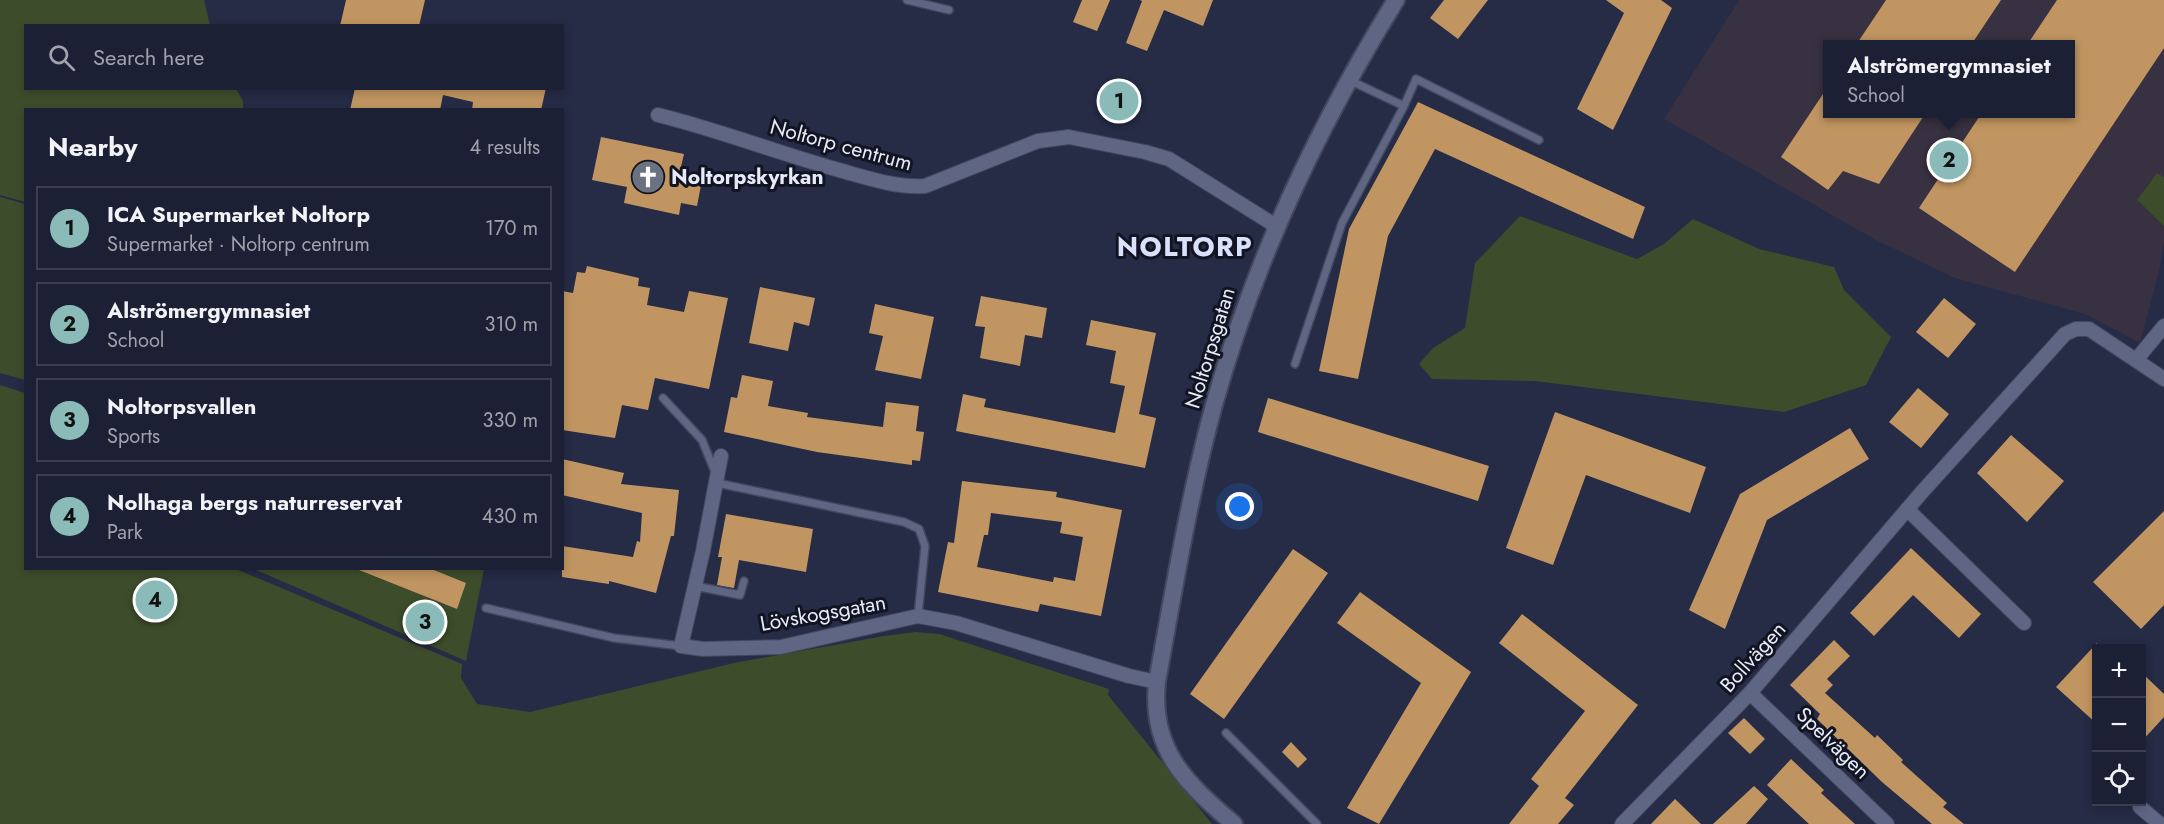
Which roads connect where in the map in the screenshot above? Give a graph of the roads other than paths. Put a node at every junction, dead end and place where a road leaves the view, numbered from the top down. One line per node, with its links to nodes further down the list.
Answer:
1 (907, 0): 3 (lane)
2 (1396, 0): 4 (street, Noltorpsgatan)
3 (949, 10)
4 (1351, 81): 5 (lane); 8 (street, Noltorpsgatan)
5 (1404, 106): 7 (lane); 11 (lane)
6 (658, 115): 8 (street, Noltorp centrum)
7 (1539, 140)
8 (1276, 226): 23 (street, Noltorpsgatan)
9 (2164, 326): 10 (street)
10 (2136, 360): 12 (street); 16 (street, Bollvägen)
11 (1294, 364)
12 (2164, 379)
13 (663, 398): 15 (lane)
14 (721, 456): 15 (street)
15 (717, 480): 18 (street); 20 (lane)
16 (1907, 509): 21 (street); 24 (street, Bollvägen)
17 (744, 581): 18 (lane)
18 (695, 586): 22 (street)
19 (486, 608): 22 (lane)
20 (918, 616): 22 (street, Lövskogsgatan); 23 (street, Lövskogsgatan)
21 (2024, 623)
22 (681, 646)
23 (1157, 681): 27 (street, Noltorpsgatan)
24 (1750, 693): 29 (street, Bollvägen); 30 (street, Spelvägen)
25 (1226, 733): 28 (lane)
26 (2140, 807): 31 (street)
27 (1234, 824)
28 (1317, 824)
29 (1622, 824)
30 (1887, 824)
31 (2160, 824)

